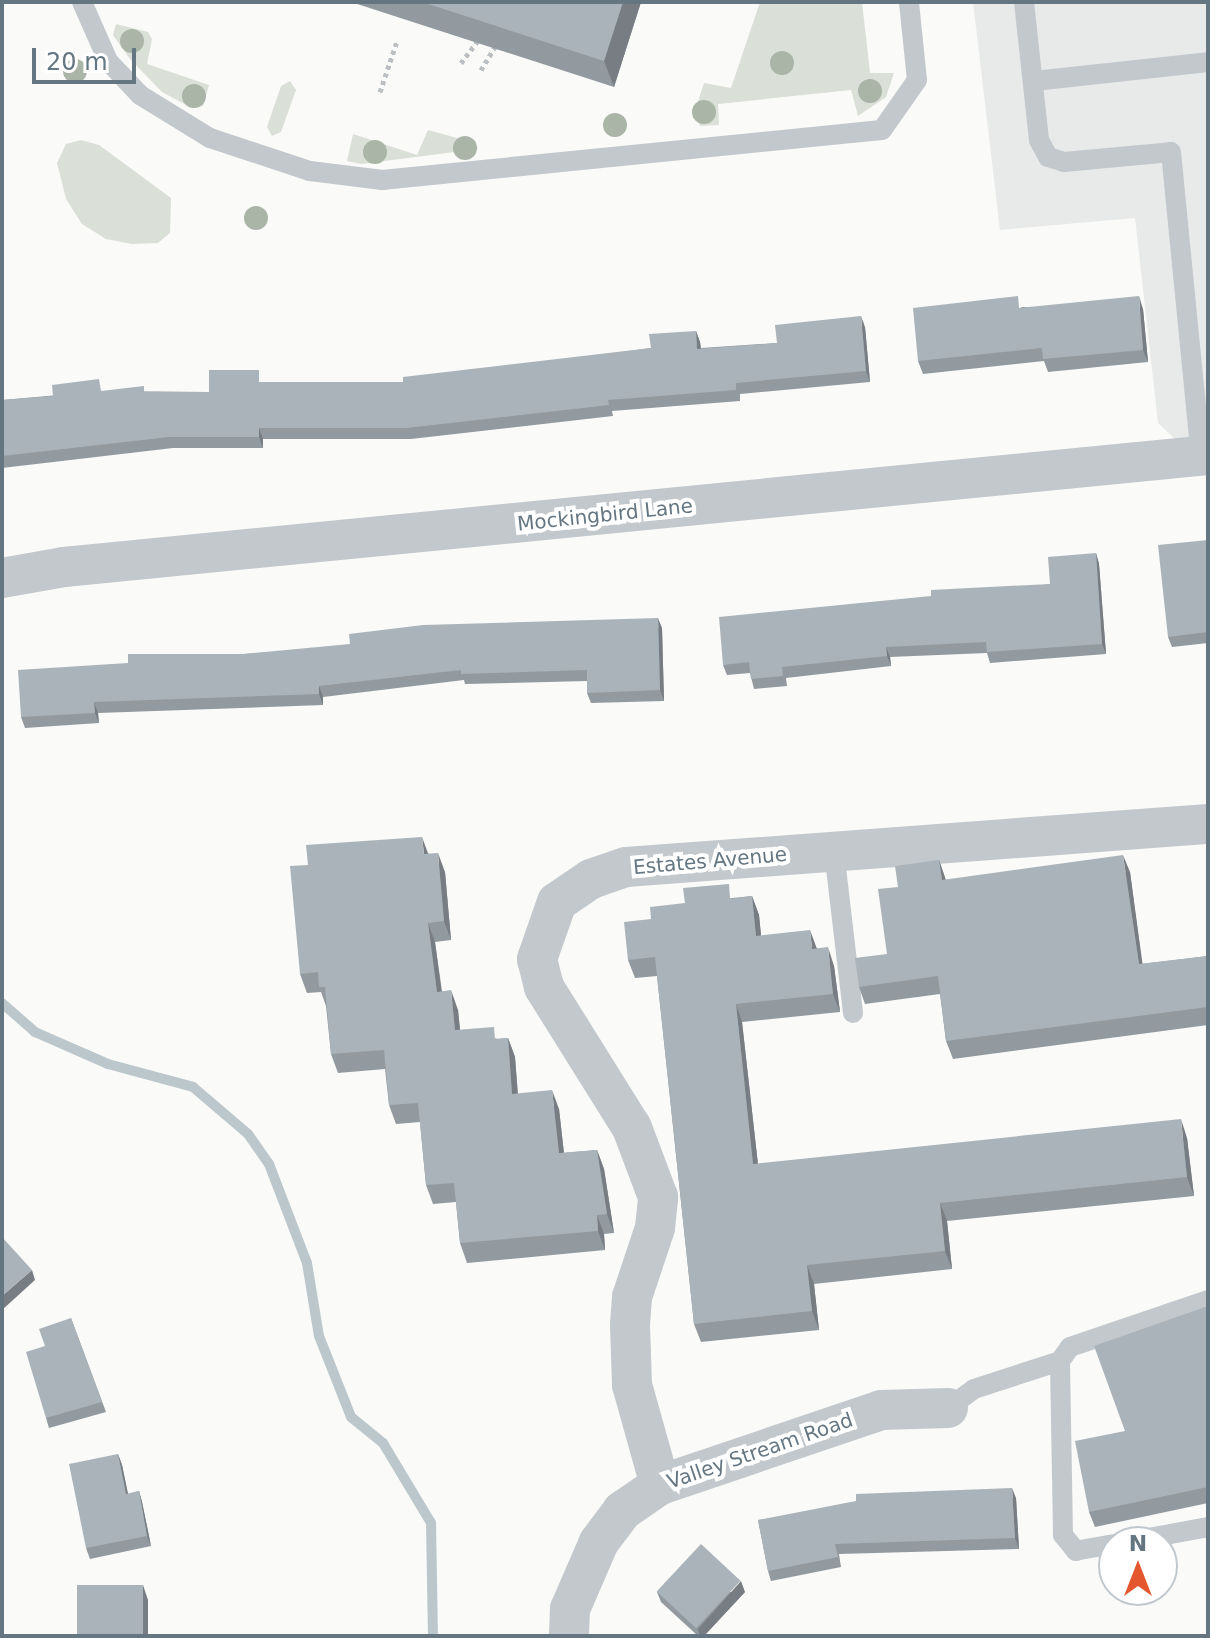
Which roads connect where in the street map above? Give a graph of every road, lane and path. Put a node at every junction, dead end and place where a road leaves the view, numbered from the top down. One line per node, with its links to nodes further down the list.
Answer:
1 (82, 2): 2 (lane)
2 (909, 2)
3 (1024, 2): 10 (lane)
4 (483, 34): 8 (path)
5 (501, 34): 9 (path)
6 (397, 41): 11 (path)
7 (1208, 62): 10 (lane)
8 (461, 63)
9 (481, 70)
10 (1034, 81): 12 (lane)
11 (380, 92)
12 (1205, 455): 13 (street, Mockingbird Lane)
13 (2, 578)
14 (1208, 824): 15 (street, Estates Avenue)
15 (834, 851): 16 (lane); 20 (street, Estates Avenue)
16 (853, 1013)
17 (1208, 1300): 18 (lane)
18 (1060, 1361): 19 (lane); 23 (lane)
19 (948, 1408): 20 (street, Valley Stream Road)
20 (660, 1485): 24 (street, Valley Stream Road)
21 (1208, 1527): 22 (lane)
22 (1178, 1533)
23 (1098, 1547)
24 (569, 1636)

